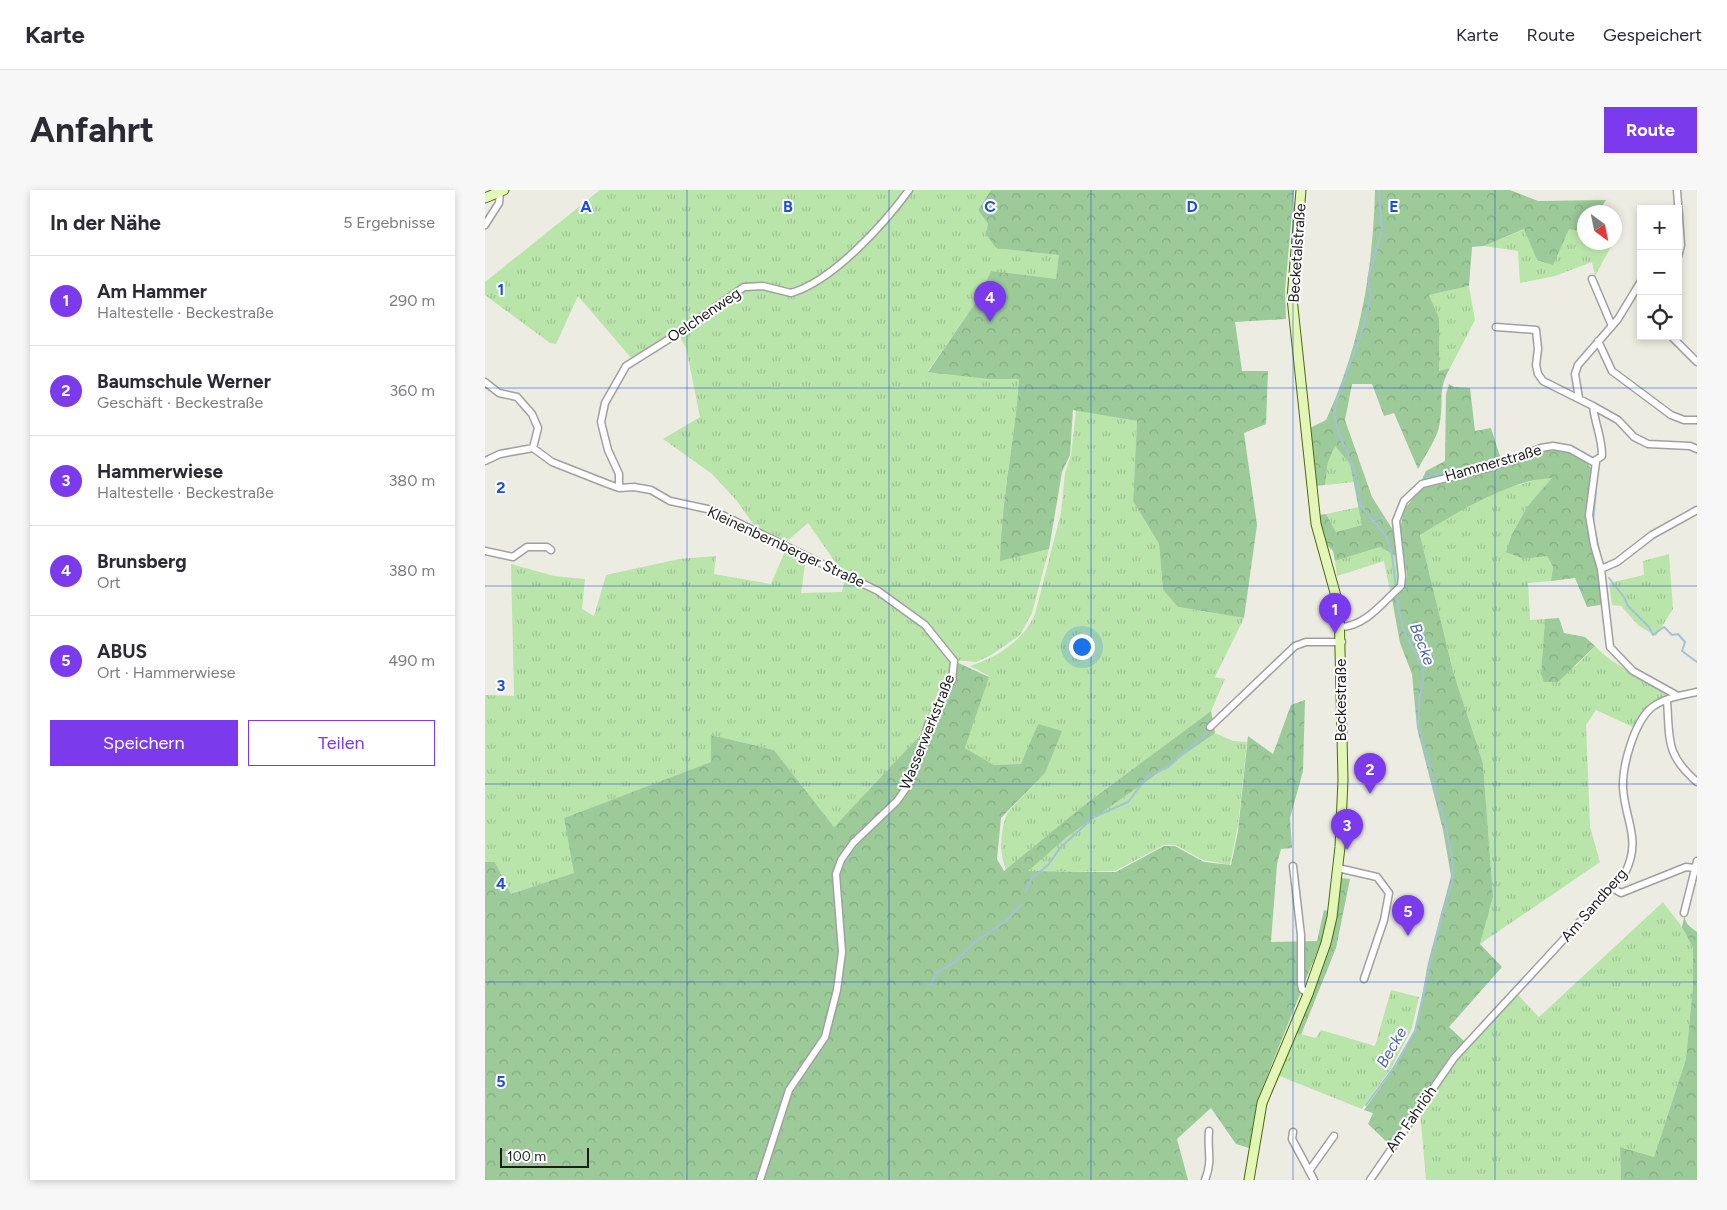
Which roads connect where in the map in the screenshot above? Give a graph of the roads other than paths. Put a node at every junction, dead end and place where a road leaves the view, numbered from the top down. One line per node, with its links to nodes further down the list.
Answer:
1 (909, 190): 24 (street, Oelchenweg)
2 (1301, 190): 14 (main road, Becketalstraße)
3 (1677, 190): 6 (street)
4 (502, 191): 5 (main road); 7 (street)
5 (485, 198)
6 (1678, 205)
7 (485, 225)
8 (1592, 279): 10 (street)
9 (1637, 288): 10 (street)
10 (1612, 326): 12 (street)
11 (1496, 327): 17 (street)
12 (1598, 340): 17 (street); 19 (street)
13 (1675, 340): 15 (street)
14 (1296, 347): 29 (main road, Beckestraße)
15 (1697, 362)
16 (485, 382): 20 (street)
17 (1579, 398): 18 (street)
18 (1593, 406): 21 (street); 23 (street)
19 (1697, 420)
20 (533, 448): 22 (street); 24 (street, Kleinenbernberger Straße)
21 (1697, 449)
22 (485, 461)
23 (1596, 462): 28 (street); 29 (street, Hammerstraße)
24 (619, 488): 31 (street, Kleinenbernberger Straße)
25 (1697, 510): 28 (street)
26 (551, 550): 27 (street)
27 (485, 552)
28 (1601, 569): 33 (street)
29 (1341, 627): 30 (main road, Beckestraße)
30 (1342, 642): 35 (street); 39 (main road, Beckestraße)
31 (953, 661): 50 (street, Wasserwerkstraße)
32 (1697, 692): 33 (street, Am Sandberg)
33 (1678, 696): 34 (street, Am Sandberg)
34 (1667, 701): 36 (street); 41 (street, Am Sandberg)
35 (1210, 727)
36 (1697, 782)
37 (1697, 861): 40 (street)
38 (1293, 866): 44 (street)
39 (1338, 868): 43 (street); 44 (main road, Beckestraße)
40 (1695, 868): 41 (street); 42 (street)
41 (1612, 888): 45 (street, Am Sandberg)
42 (1684, 913)
43 (1364, 979)
44 (1308, 994): 52 (main road, Beckestraße)
45 (1454, 1058): 54 (street, Am Fahrlöh)
46 (1209, 1131): 51 (street)
47 (1293, 1132): 49 (street)
48 (1334, 1136): 49 (street)
49 (1309, 1171): 53 (street)
50 (760, 1180)
51 (1205, 1180)
52 (1249, 1180)
53 (1314, 1180)
54 (1370, 1180)

